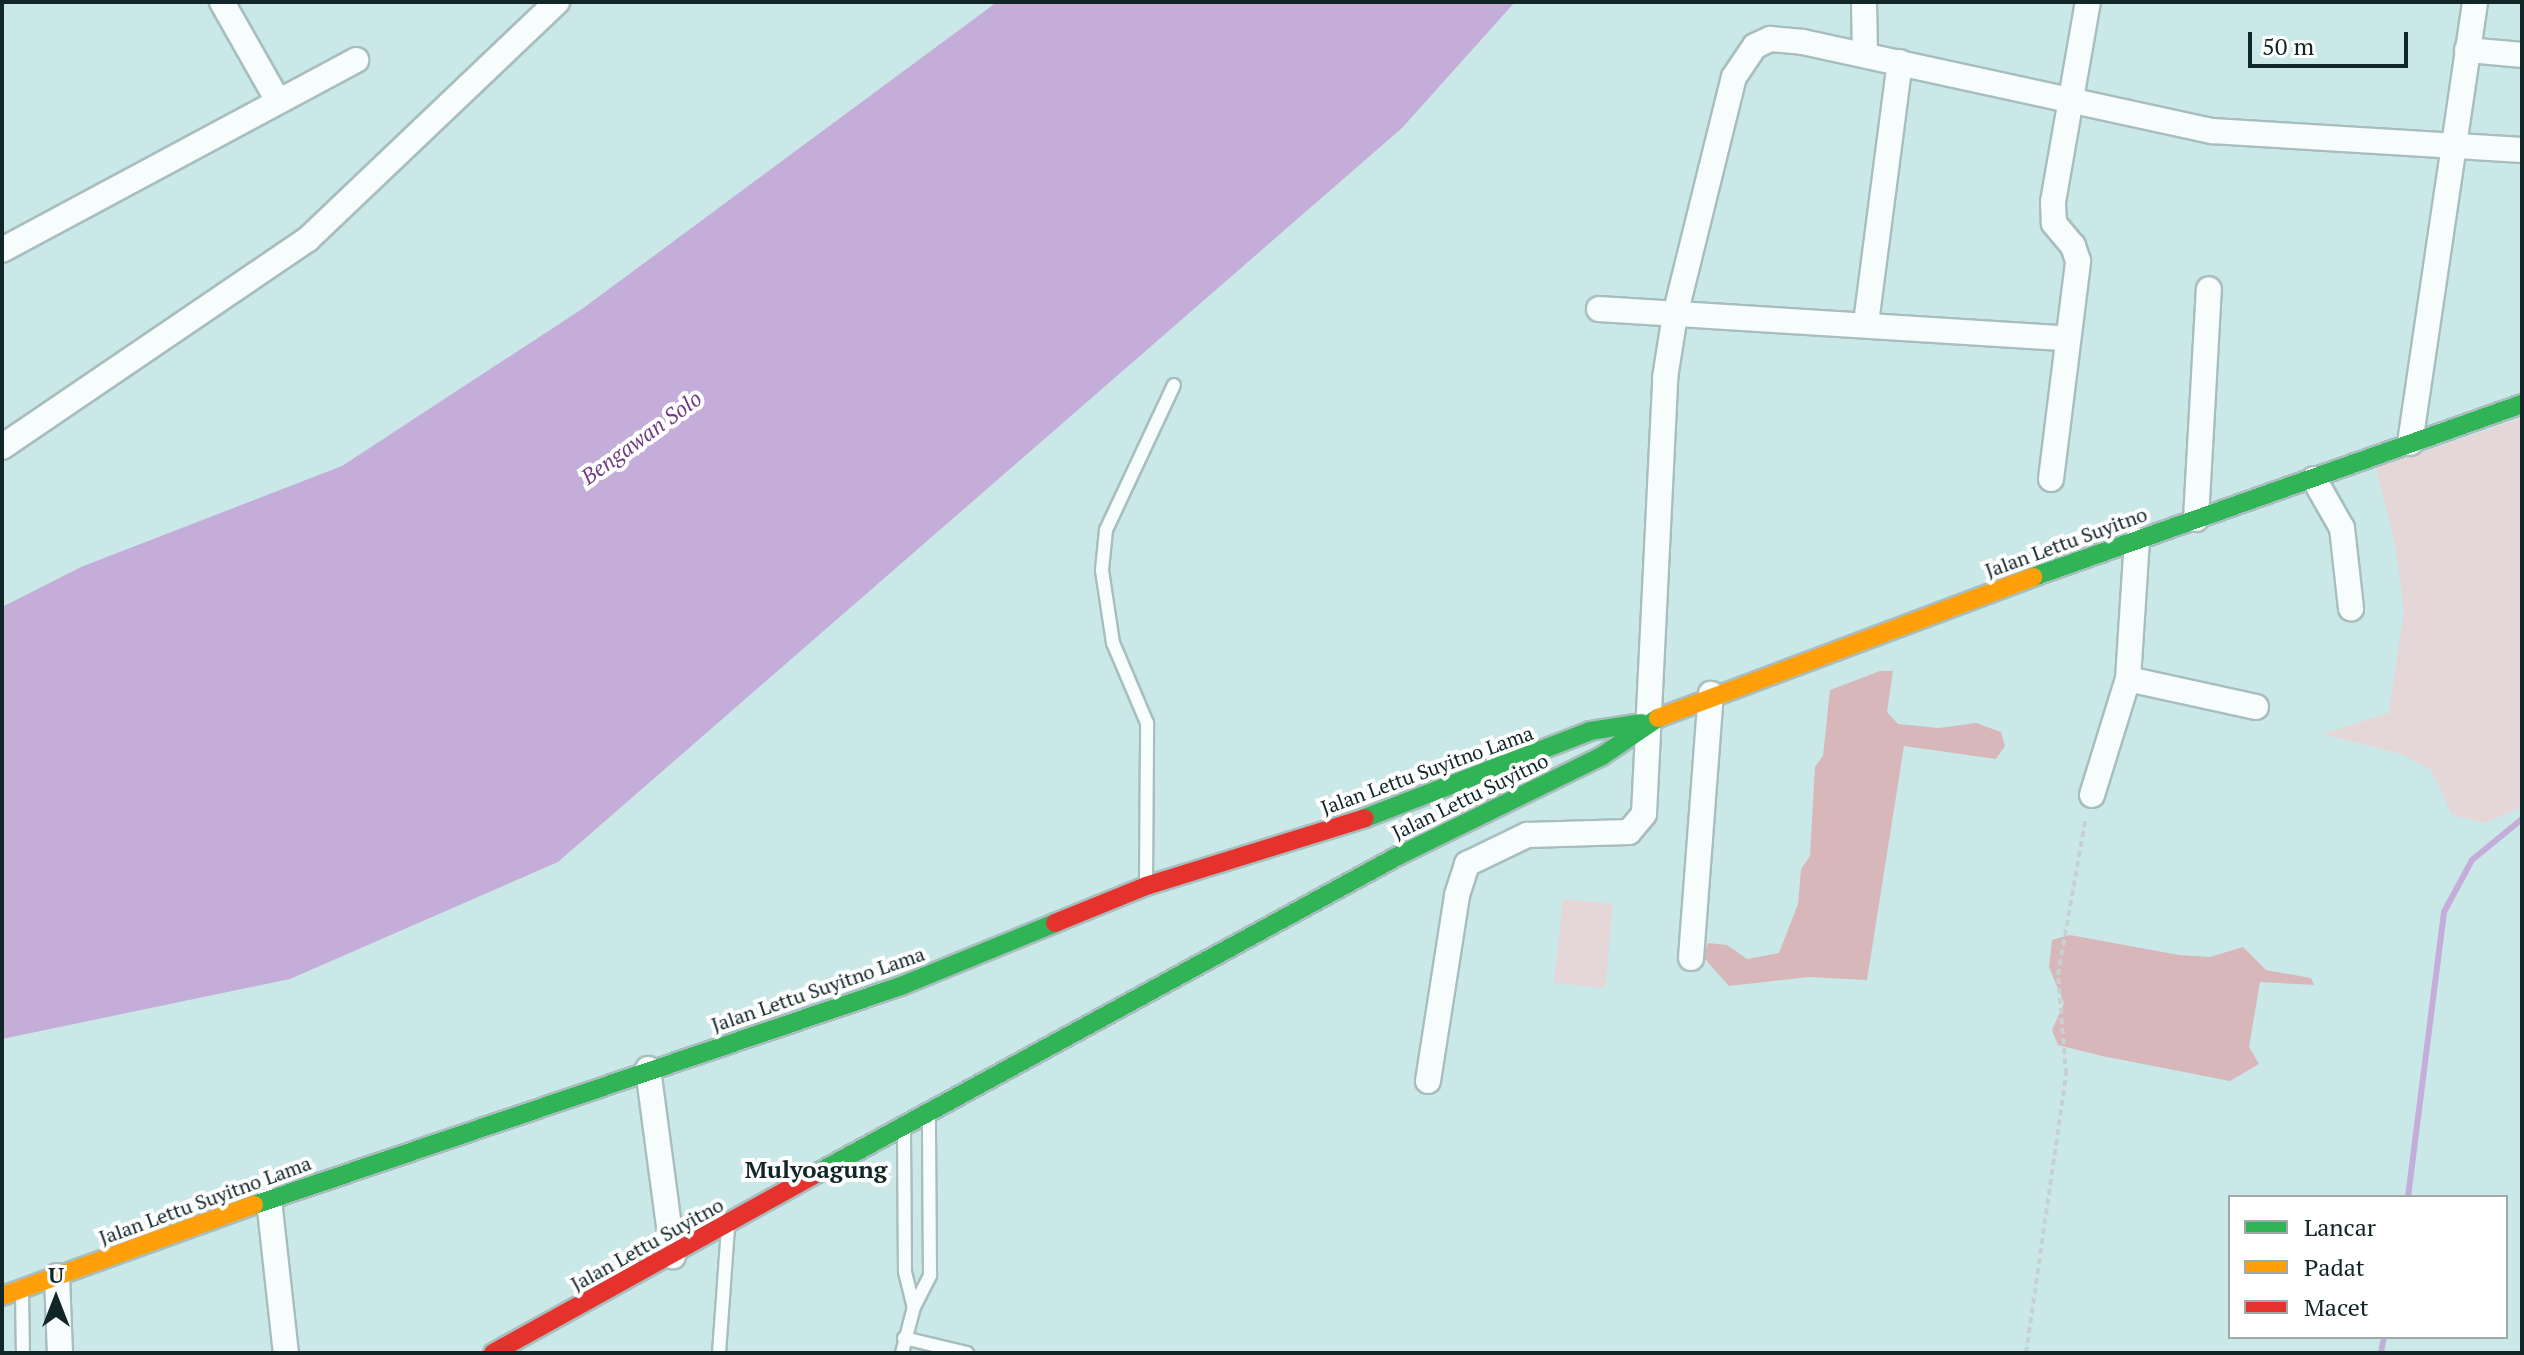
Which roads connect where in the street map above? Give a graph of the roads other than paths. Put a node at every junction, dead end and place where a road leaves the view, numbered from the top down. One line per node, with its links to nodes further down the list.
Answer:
1 (222, 2): 11 (street)
2 (557, 2): 24 (street)
3 (1864, 2): 7 (street)
4 (2088, 2): 12 (street)
5 (2475, 2): 6 (street)
6 (2467, 50): 8 (street); 13 (street)
7 (1865, 54): 10 (street); 18 (street)
8 (2522, 55)
9 (356, 60): 11 (street)
10 (1900, 62): 12 (street); 19 (street)
11 (278, 101): 15 (street)
12 (2067, 103): 13 (street); 20 (street)
13 (2450, 147): 14 (street); 23 (street)
14 (2522, 150)
15 (2, 250)
16 (2209, 289): 27 (street)
17 (1599, 309): 18 (street)
18 (1675, 315): 19 (street); 33 (street)
19 (1866, 323): 20 (street)
20 (2066, 338): 25 (street)
21 (1174, 385): 37 (lane)
22 (2522, 404): 23 (main road, Jalan Lettu Suyitno)
23 (2410, 443): 26 (main road, Jalan Lettu Suyitno)
24 (2, 447)
25 (2051, 479)
26 (2314, 479): 27 (main road, Jalan Lettu Suyitno); 29 (street)
27 (2196, 519): 28 (main road, Jalan Lettu Suyitno)
28 (2137, 540): 30 (street); 31 (main road, Jalan Lettu Suyitno)
29 (2351, 608)
30 (2128, 679): 32 (street); 34 (street)
31 (1711, 694): 33 (main road, Jalan Lettu Suyitno); 38 (street)
32 (2256, 707)
33 (1647, 722): 35 (main road, Jalan Lettu Suyitno Lama); 36 (main road, Jalan Lettu Suyitno); 40 (street)
34 (2092, 795)
35 (1372, 816): 36 (main road); 37 (main road, Jalan Lettu Suyitno Lama)
36 (1398, 856): 41 (main road, Jalan Lettu Suyitno)
37 (1146, 886): 39 (main road, Jalan Lettu Suyitno Lama)
38 (1691, 958)
39 (648, 1069): 43 (main road, Jalan Lettu Suyitno Lama); 45 (street)
40 (1428, 1081)
41 (929, 1114): 42 (main road, Jalan Lettu Suyitno); 49 (lane)
42 (904, 1127): 44 (main road, Jalan Lettu Suyitno); 49 (lane)
43 (269, 1200): 46 (main road, Jalan Lettu Suyitno Lama); 53 (street)
44 (728, 1225): 45 (main road, Jalan Lettu Suyitno); 55 (lane)
45 (673, 1256): 54 (main road, Jalan Lettu Suyitno)
46 (57, 1276): 47 (main road, Jalan Lettu Suyitno Lama); 52 (street)
47 (22, 1289): 48 (main road, Jalan Lettu Suyitno Lama); 51 (lane)
48 (2, 1296)
49 (914, 1307): 50 (lane)
50 (904, 1338): 56 (lane); 57 (lane)
51 (23, 1353)
52 (60, 1353)
53 (286, 1353)
54 (493, 1353)
55 (719, 1353)
56 (902, 1353)
57 (967, 1353)

